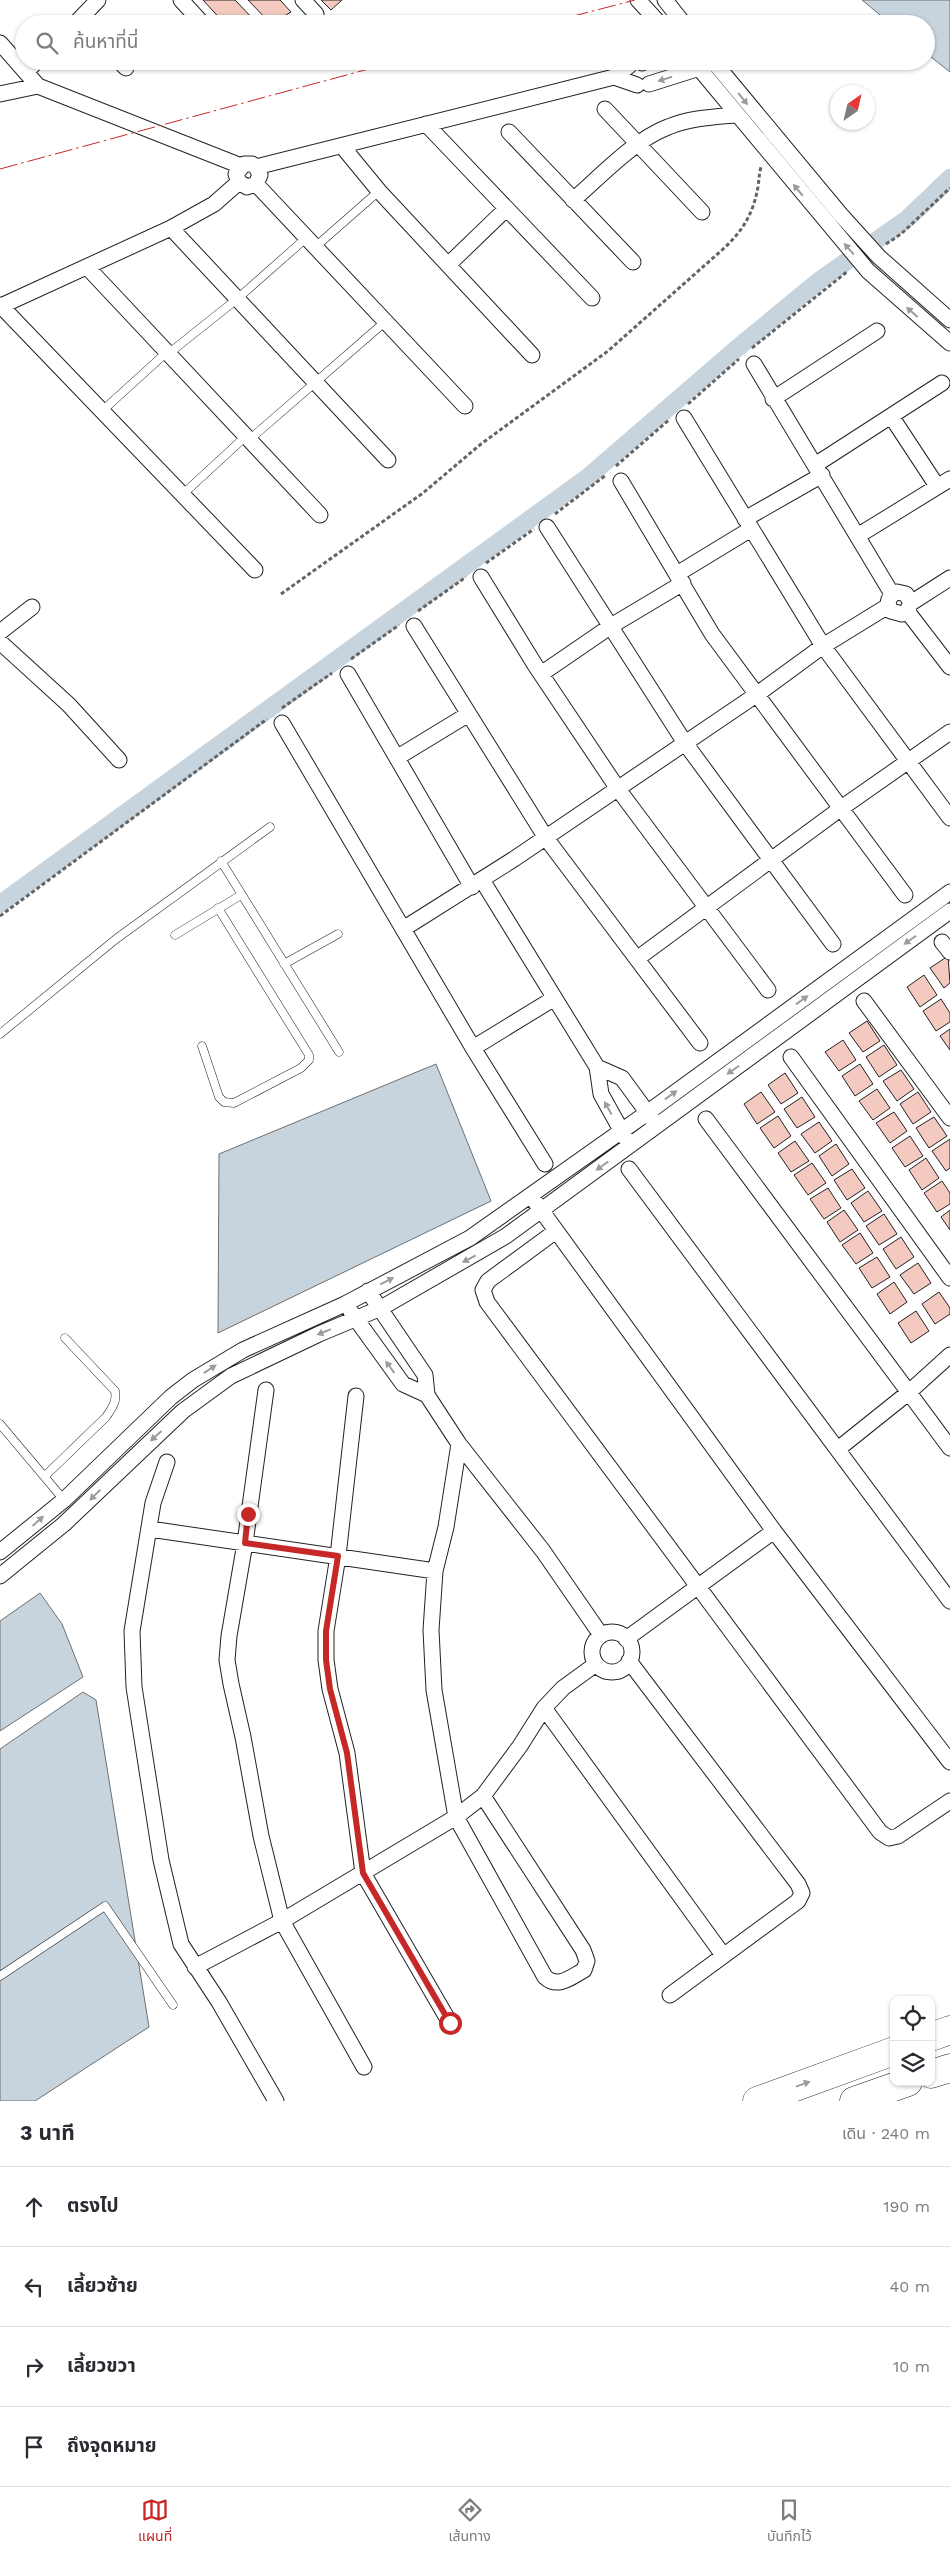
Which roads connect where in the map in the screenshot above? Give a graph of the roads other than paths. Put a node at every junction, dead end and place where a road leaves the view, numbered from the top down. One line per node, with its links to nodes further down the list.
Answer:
1 (98, 0): 7 (street)
2 (181, 0): 8 (street)
3 (303, 0): 6 (street)
4 (638, 0): 9 (street)
5 (664, 0): 10 (street)
6 (316, 14)
7 (85, 15)
8 (195, 15)
9 (652, 15)
10 (676, 15)
11 (0, 43): 12 (street)
12 (15, 60)
13 (626, 70): 18 (street)
14 (682, 70): 18 (street, one-way to 18)
15 (700, 70): 22 (street)
16 (721, 70): 42 (street, one-way to 42)
17 (26, 72): 19 (street)
18 (614, 77): 23 (street)
19 (38, 86): 20 (street); 27 (street)
20 (0, 94)
21 (605, 109): 25 (street)
22 (736, 115): 25 (street); 45 (street, one-way to 22)
23 (426, 124): 26 (street); 32 (street)
24 (509, 132): 31 (street)
25 (639, 144): 31 (street); 33 (street)
26 (342, 146): 27 (street); 30 (street)
27 (249, 166): 28 (street); 29 (street)
28 (239, 182): 29 (street); 34 (street)
29 (256, 184): 35 (street)
30 (379, 192): 35 (lane); 37 (street)
31 (574, 200): 36 (street)
32 (506, 209): 37 (street); 39 (street)
33 (702, 212)
34 (171, 228): 38 (street); 40 (street)
35 (310, 243): 40 (lane); 43 (street)
36 (633, 262)
37 (448, 265): 47 (street)
38 (87, 267): 41 (street); 46 (street)
39 (592, 298)
40 (238, 299): 46 (lane); 50 (street)
41 (1, 306): 53 (street)
42 (950, 320)
43 (386, 321): 50 (lane); 52 (street)
44 (877, 331): 51 (street)
45 (950, 343)
46 (167, 353): 53 (lane); 56 (street)
47 (532, 355)
48 (751, 358): 51 (street)
49 (942, 383): 55 (street)
50 (316, 384): 56 (lane); 57 (street)
51 (773, 399): 58 (street)
52 (465, 406)
53 (102, 412): 61 (street)
54 (679, 415): 64 (street)
55 (891, 416): 58 (street); 60 (street)
56 (248, 438): 61 (lane); 62 (street)
57 (388, 460)
58 (818, 470): 64 (street); 65 (street)
59 (621, 481): 69 (street)
60 (945, 485): 65 (street)
61 (182, 495): 66 (street)
62 (320, 515)
63 (545, 523): 74 (street)
64 (748, 524): 69 (street); 77 (street)
65 (859, 535): 70 (street)
66 (255, 570)
67 (477, 573): 80 (street)
68 (950, 578): 72 (street)
69 (680, 579): 74 (street); 81 (street)
70 (890, 600): 72 (street); 77 (street)
71 (32, 607): 75 (street)
72 (909, 607): 78 (street)
73 (409, 621): 82 (street)
74 (610, 626): 80 (street); 85 (street)
75 (0, 632)
76 (0, 642): 87 (street)
77 (823, 646): 81 (street); 88 (street)
78 (950, 667)
79 (345, 668): 86 (street)
80 (541, 674): 89 (street)
81 (756, 695): 85 (street); 90 (street)
82 (468, 715): 86 (street); 93 (street)
83 (275, 718): 103 (street)
84 (950, 732): 88 (street)
85 (684, 743): 89 (street); 94 (street)
86 (398, 757): 96 (street)
87 (119, 760)
88 (908, 761): 90 (street); 91 (street)
89 (618, 789): 93 (street); 101 (street)
90 (840, 809): 94 (street); 99 (street)
91 (950, 818)
92 (270, 827): 95 (lane)
93 (546, 838): 96 (street); 107 (street)
94 (772, 860): 101 (street); 106 (street)
95 (221, 861): 98 (lane); 113 (lane)
96 (477, 884): 103 (street); 110 (street)
97 (950, 892): 112 (street, one-way to 97)
98 (241, 895): 100 (lane); 108 (lane)
99 (905, 895)
100 (218, 908): 104 (lane); 116 (lane)
101 (708, 908): 107 (street); 109 (street)
102 (950, 911): 114 (street, one-way to 114)
103 (403, 929): 117 (street)
104 (175, 934)
105 (338, 934): 108 (lane)
106 (834, 944)
107 (638, 958): 115 (street)
108 (284, 964): 118 (lane)
109 (768, 990)
110 (553, 998): 117 (street); 120 (street)
111 (864, 1001): 121 (street)
112 (762, 1029): 114 (street); 122 (street, one-way to 112)
113 (0, 1034)
114 (773, 1042): 122 (street, one-way to 122)
115 (700, 1043)
116 (202, 1046)
117 (473, 1048): 126 (street)
118 (339, 1052)
119 (791, 1057): 131 (street)
120 (597, 1067): 122 (street); 124 (street, one-way to 120)
121 (950, 1118)
122 (652, 1119): 124 (street); 125 (street)
123 (706, 1119): 139 (street)
124 (621, 1131): 125 (street); 128 (street)
125 (630, 1146): 129 (street, one-way to 129)
126 (545, 1164)
127 (629, 1170): 145 (street)
128 (531, 1196): 129 (street); 132 (street, one-way to 128)
129 (541, 1211): 130 (street); 134 (street, one-way to 134)
130 (556, 1231): 150 (street); 156 (street)
131 (950, 1278)
132 (368, 1291): 133 (street); 134 (street)
133 (346, 1304): 135 (street); 148 (street, one-way to 133)
134 (381, 1308): 135 (street); 141 (street)
135 (356, 1320): 141 (street, one-way to 135); 155 (street, one-way to 155)
136 (65, 1338): 147 (lane)
137 (950, 1355): 139 (street)
138 (266, 1390): 151 (street)
139 (908, 1394): 144 (street); 145 (street)
140 (356, 1396): 153 (street)
141 (427, 1396): 143 (street)
142 (0, 1424): 147 (lane)
143 (459, 1444): 154 (street); 158 (street)
144 (950, 1448)
145 (838, 1449): 157 (street)
146 (167, 1462): 149 (street)
147 (45, 1476): 148 (lane)
148 (64, 1500): 152 (street, one-way to 148)
149 (150, 1529): 151 (street); 170 (street)
150 (774, 1531): 156 (street); 163 (street)
151 (245, 1543): 153 (street); 168 (street)
152 (0, 1552)
153 (338, 1556): 154 (street); 167 (street)
154 (435, 1570): 166 (street)
155 (0, 1576)
156 (699, 1588): 159 (street); 165 (street)
157 (950, 1601)
158 (600, 1635): 159 (street); 161 (street)
159 (626, 1639): 160 (street)
160 (629, 1661): 161 (street); 169 (street)
161 (596, 1664): 162 (street)
162 (544, 1708): 164 (street); 169 (street)
163 (950, 1762)
164 (483, 1796): 166 (street); 166 (street)
165 (950, 1801)
166 (456, 1817): 167 (street)
167 (363, 1873): 168 (street); 174 (street)
168 (282, 1921): 170 (street); 178 (street)
169 (723, 1955): 172 (street)
170 (195, 1967): 182 (street)
171 (0, 1976): 173 (lane)
172 (670, 1995)
173 (173, 2005)
174 (450, 2023)
175 (950, 2030): 176 (highway)
176 (935, 2036)
177 (890, 2052): 183 (highway, one-way to 177)
178 (364, 2067)
179 (950, 2068): 180 (highway)
180 (935, 2073)
181 (897, 2086): 184 (highway)
182 (276, 2101)
183 (757, 2101)
184 (854, 2101)

